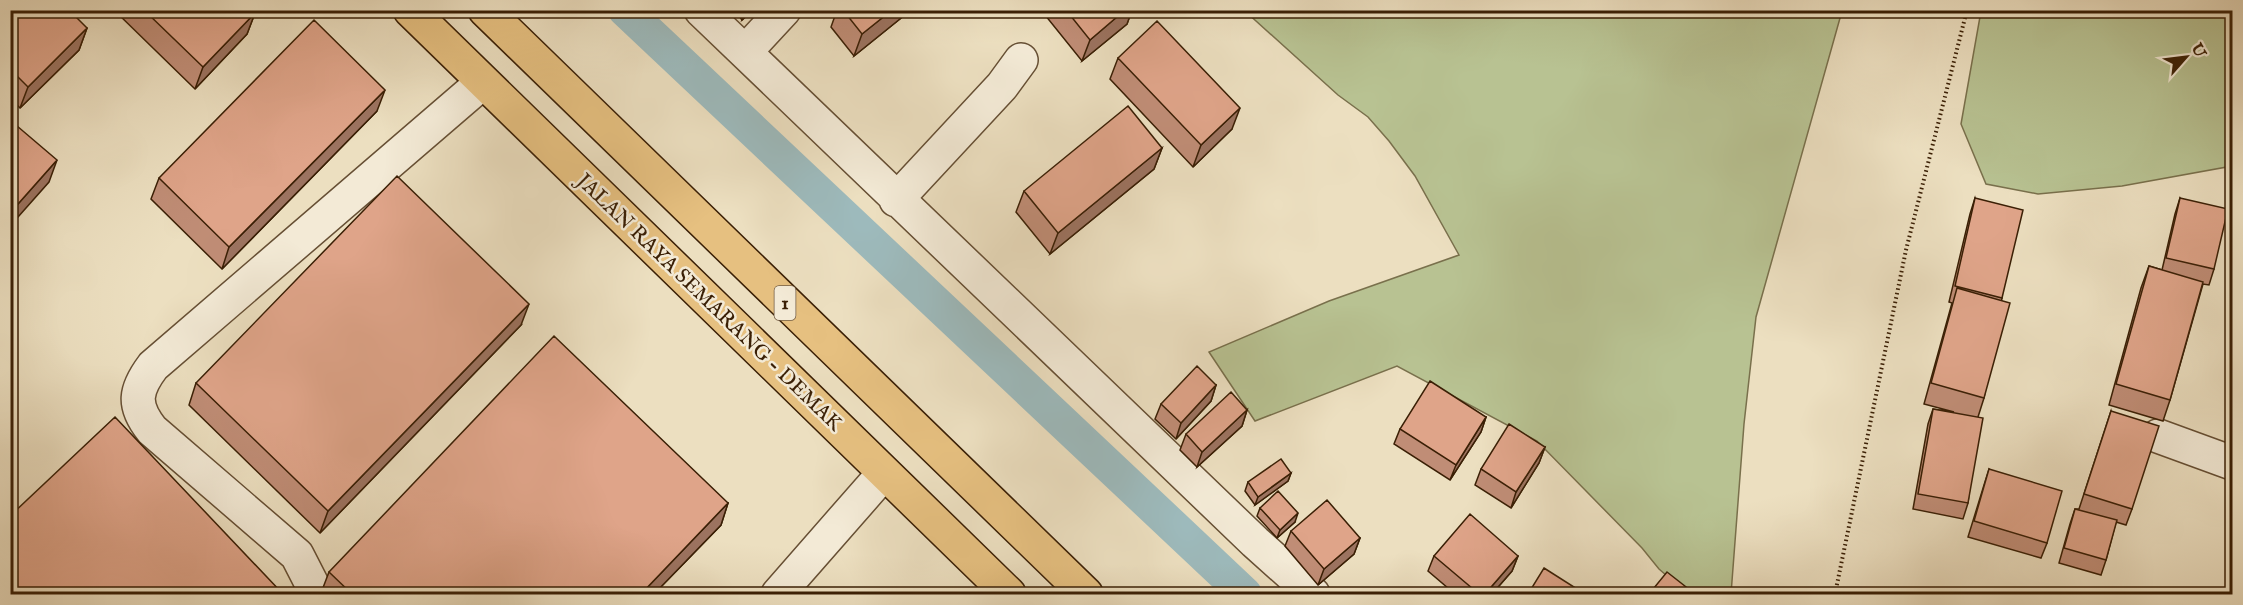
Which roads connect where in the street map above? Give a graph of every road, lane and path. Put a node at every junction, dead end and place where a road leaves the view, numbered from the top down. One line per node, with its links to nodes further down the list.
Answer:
1 (410, 10): 8 (highway, JALAN RAYA SEMARANG - DEMAK)
2 (485, 10): 16 (highway, 1)
3 (701, 10): 6 (street)
4 (784, 10): 6 (street)
5 (1967, 10): 18 (path)
6 (746, 52): 9 (street)
7 (1021, 60): 9 (street)
8 (483, 82): 12 (highway, JALAN RAYA SEMARANG - DEMAK); 13 (street)
9 (896, 200): 17 (street)
10 (2158, 436): 11 (street)
11 (2232, 463)
12 (884, 473): 14 (street); 15 (highway, JALAN RAYA SEMARANG - DEMAK)
13 (317, 594)
14 (778, 594)
15 (1009, 594)
16 (1086, 594)
17 (1313, 594)
18 (1835, 594)

